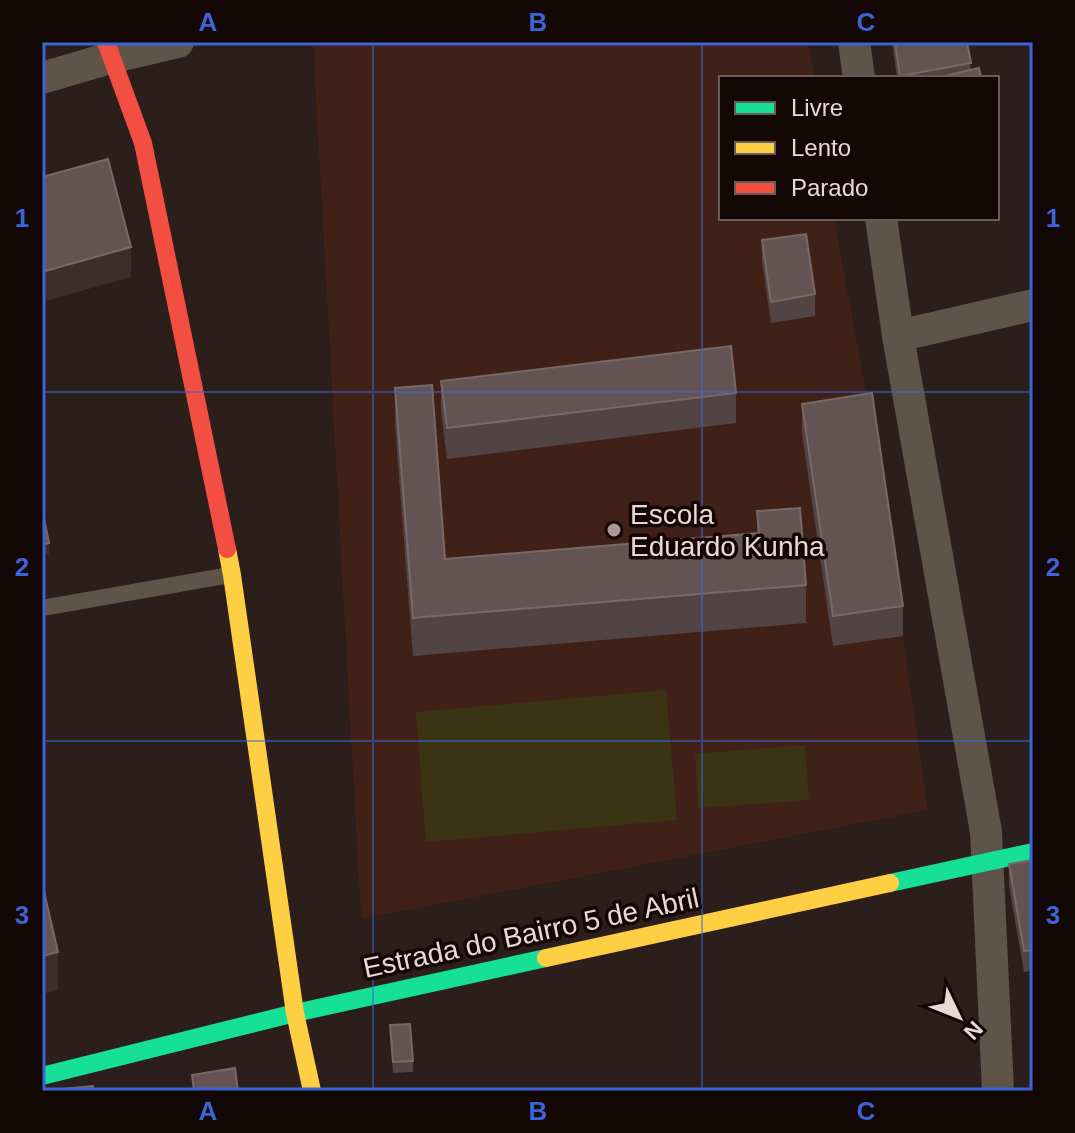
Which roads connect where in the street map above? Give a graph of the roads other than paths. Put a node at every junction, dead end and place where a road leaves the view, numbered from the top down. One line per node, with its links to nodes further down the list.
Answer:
1 (178, 42): 3 (street)
2 (854, 42): 4 (street)
3 (108, 50): 5 (street); 9 (street)
4 (859, 76)
5 (42, 78)
6 (881, 220): 8 (street)
7 (1033, 305): 8 (street)
8 (898, 336): 12 (street)
9 (232, 575): 10 (lane); 13 (street)
10 (42, 608)
11 (1033, 852): 12 (street, Estrada do Bairro 5 de Abril)
12 (988, 863): 13 (street, Estrada do Bairro 5 de Abril); 16 (street)
13 (295, 1013): 14 (street, Estrada do Bairro 5 de Abril); 15 (street)
14 (42, 1076)
15 (312, 1091)
16 (998, 1091)

